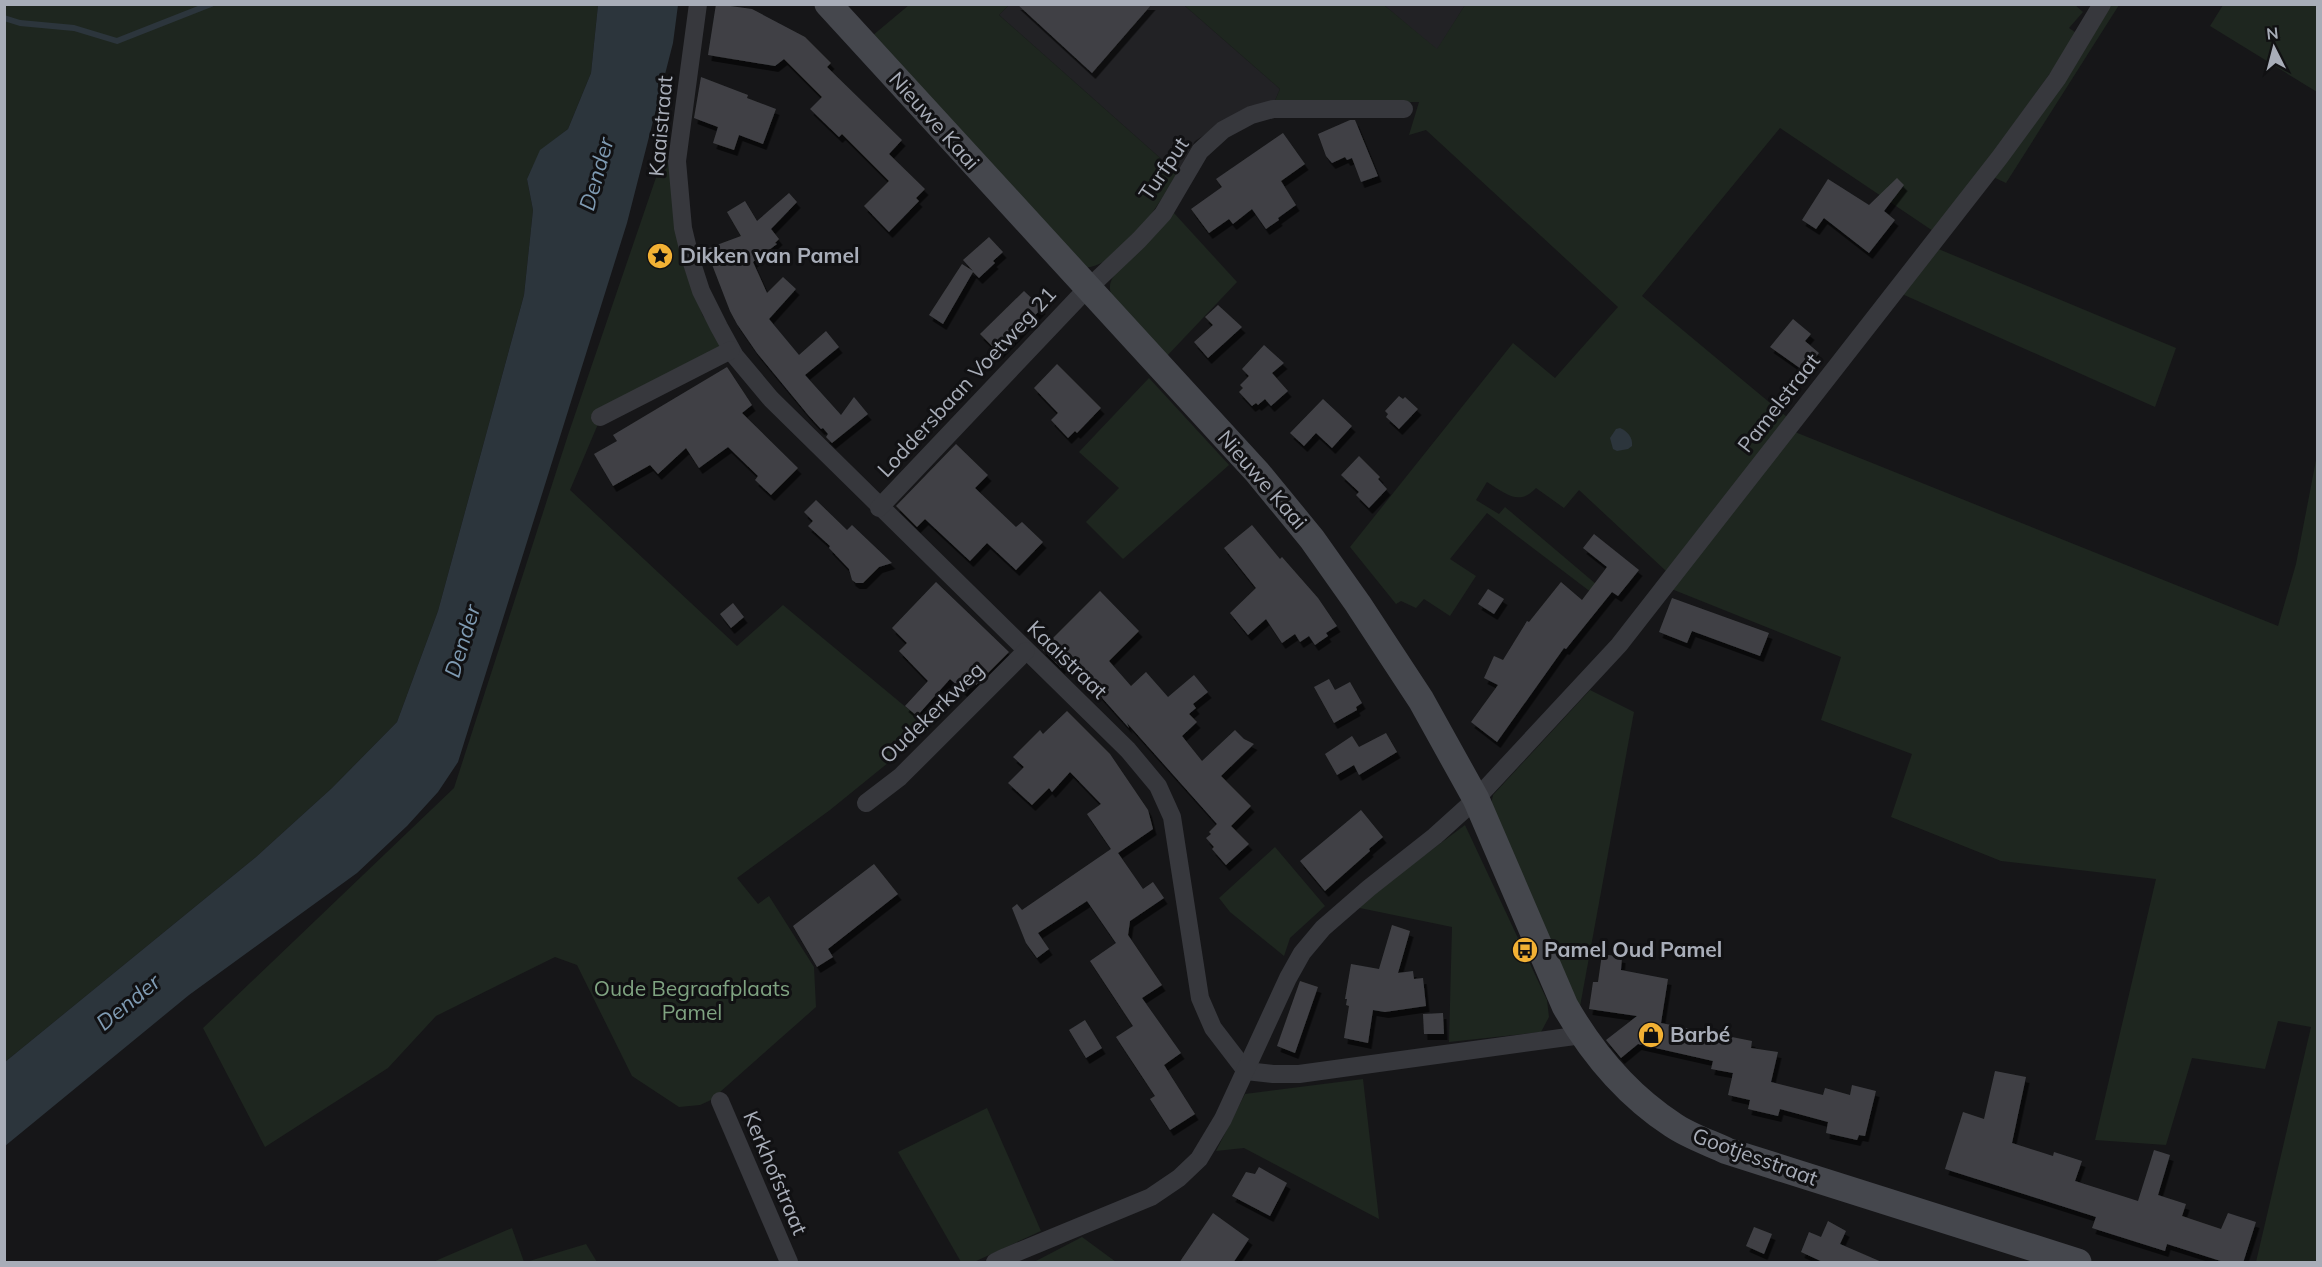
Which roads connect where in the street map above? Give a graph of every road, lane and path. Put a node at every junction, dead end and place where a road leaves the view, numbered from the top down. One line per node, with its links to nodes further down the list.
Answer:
1 (698, 4): 6 (street, Kaaistraat)
2 (828, 4): 5 (main road, Nieuwe Kaai)
3 (2102, 4): 11 (street, Pamelstraat)
4 (1404, 109): 5 (street, Turfput)
5 (1088, 288): 8 (street, Loddersbaan Voetweg 21); 11 (main road, Nieuwe Kaai)
6 (731, 350): 7 (street); 8 (street, Kaaistraat)
7 (600, 417)
8 (879, 508): 9 (street, Kaaistraat)
9 (1026, 651): 10 (street, Oudekerkweg); 13 (street, Kaaistraat)
10 (866, 803)
11 (1470, 804): 12 (main road, Nieuwe Kaai); 13 (street, Pamelstraat)
12 (1582, 1035): 13 (street); 17 (main road, Gootjesstraat)
13 (1246, 1071): 16 (street, Pamelstraat)
14 (720, 1101): 15 (street, Kerkhofstraat)
15 (789, 1263)
16 (995, 1263)
17 (2078, 1263)

